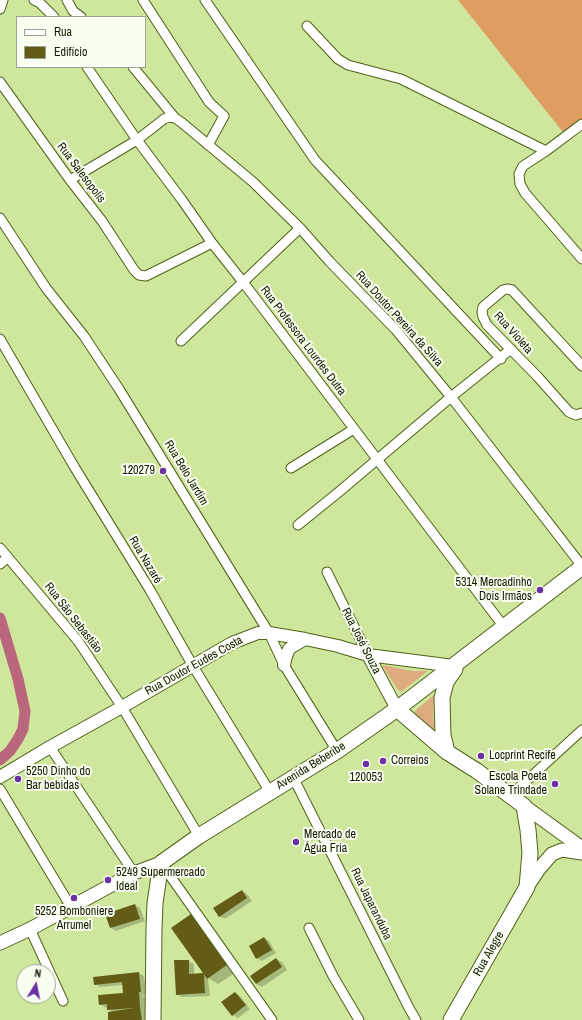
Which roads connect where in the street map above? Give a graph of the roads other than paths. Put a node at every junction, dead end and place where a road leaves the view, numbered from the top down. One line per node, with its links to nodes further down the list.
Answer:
1 (3, 0): 6 (street)
2 (34, 0): 7 (street)
3 (66, 0): 8 (street)
4 (143, 0): 16 (street)
5 (205, 0): 26 (street)
6 (0, 9)
7 (53, 16)
8 (80, 16)
9 (307, 26): 17 (street)
10 (88, 68): 15 (street, Rua Professora Lourdes Dutra)
11 (134, 68): 13 (street, Rua Doutor Pereira da Silva)
12 (0, 82): 18 (street, Rua Salesopolis)
13 (172, 118): 15 (street); 16 (street, Rua Doutor Pereira da Silva)
14 (582, 124): 17 (street)
15 (137, 140): 18 (street); 21 (street, Rua Professora Lourdes Dutra)
16 (208, 145): 20 (street, Rua Doutor Pereira da Silva)
17 (546, 151): 22 (street)
18 (70, 180): 21 (street, Rua Salesopolis)
19 (0, 218): 40 (street, Rua Belo Jardim)
20 (300, 228): 23 (street); 28 (street, Rua Doutor Pereira da Silva)
21 (212, 243): 23 (street, Rua Professora Lourdes Dutra)
22 (582, 259)
23 (243, 282): 25 (street); 30 (street, Rua Professora Lourdes Dutra)
24 (0, 339): 45 (street, Rua Nazaré)
25 (181, 341)
26 (506, 354): 27 (street, Rua Violeta); 28 (street); 29 (street, Rua Violeta)
27 (582, 366)
28 (451, 397): 31 (street); 37 (street, Rua Doutor Pereira da Silva)
29 (582, 413)
30 (354, 429): 31 (street, Rua Professora Lourdes Dutra); 32 (street)
31 (377, 459): 33 (street); 39 (street, Rua Professora Lourdes Dutra)
32 (292, 468)
33 (298, 525)
34 (0, 548): 35 (street, Rua São Sebastião)
35 (8, 557): 36 (street); 46 (street, Rua São Sebastião)
36 (0, 564)
37 (582, 567): 39 (main road, Avenida Beberibe)
38 (327, 572): 42 (street, Rua José Souza)
39 (504, 627): 43 (main road, Avenida Beberibe)
40 (269, 633): 41 (street, Rua Doutor Eudes Costa); 44 (street, Rua Belo Jardim); 45 (street, Rua Doutor Eudes Costa)
41 (305, 639): 42 (street, Rua Doutor Eudes Costa); 44 (street)
42 (368, 655): 43 (street, Rua Doutor Eudes Costa); 47 (street, Rua José Souza)
43 (457, 663): 47 (main road, Avenida Beberibe); 51 (main road)
44 (284, 665): 50 (street, Rua Belo Jardim)
45 (193, 666): 46 (street, Rua Doutor Eudes Costa); 55 (street, Rua Nazaré)
46 (122, 707): 49 (street, Rua Doutor Eudes Costa); 58 (street, Rua São Sebastião)
47 (397, 710): 50 (main road, Avenida Beberibe); 51 (main road)
48 (582, 730): 56 (street)
49 (50, 747): 52 (street, Rua Doutor Eudes Costa); 62 (street)
50 (337, 750): 53 (main road, Avenida Beberibe)
51 (447, 752): 56 (main road)
52 (0, 777)
53 (293, 777): 55 (main road, Avenida Beberibe); 72 (street, Rua Japaranduba)
54 (0, 789): 64 (street)
55 (270, 792): 58 (main road, Avenida Beberibe)
56 (510, 796): 57 (main road)
57 (524, 806): 59 (main road); 63 (main road, Rua Alegre)
58 (199, 836): 61 (main road, Avenida Beberibe)
59 (582, 848)
60 (582, 853): 63 (main road, Rua Alegre)
61 (162, 863): 62 (main road); 69 (main road); 70 (street)
62 (134, 873): 64 (main road)
63 (527, 887): 73 (main road, Rua Alegre)
64 (71, 907): 66 (main road)
65 (309, 928): 71 (street)
66 (30, 929): 67 (main road); 68 (street)
67 (0, 943)
68 (63, 1002)
69 (153, 1020)
70 (272, 1020)
71 (359, 1020)
72 (416, 1020)
73 (451, 1020)

